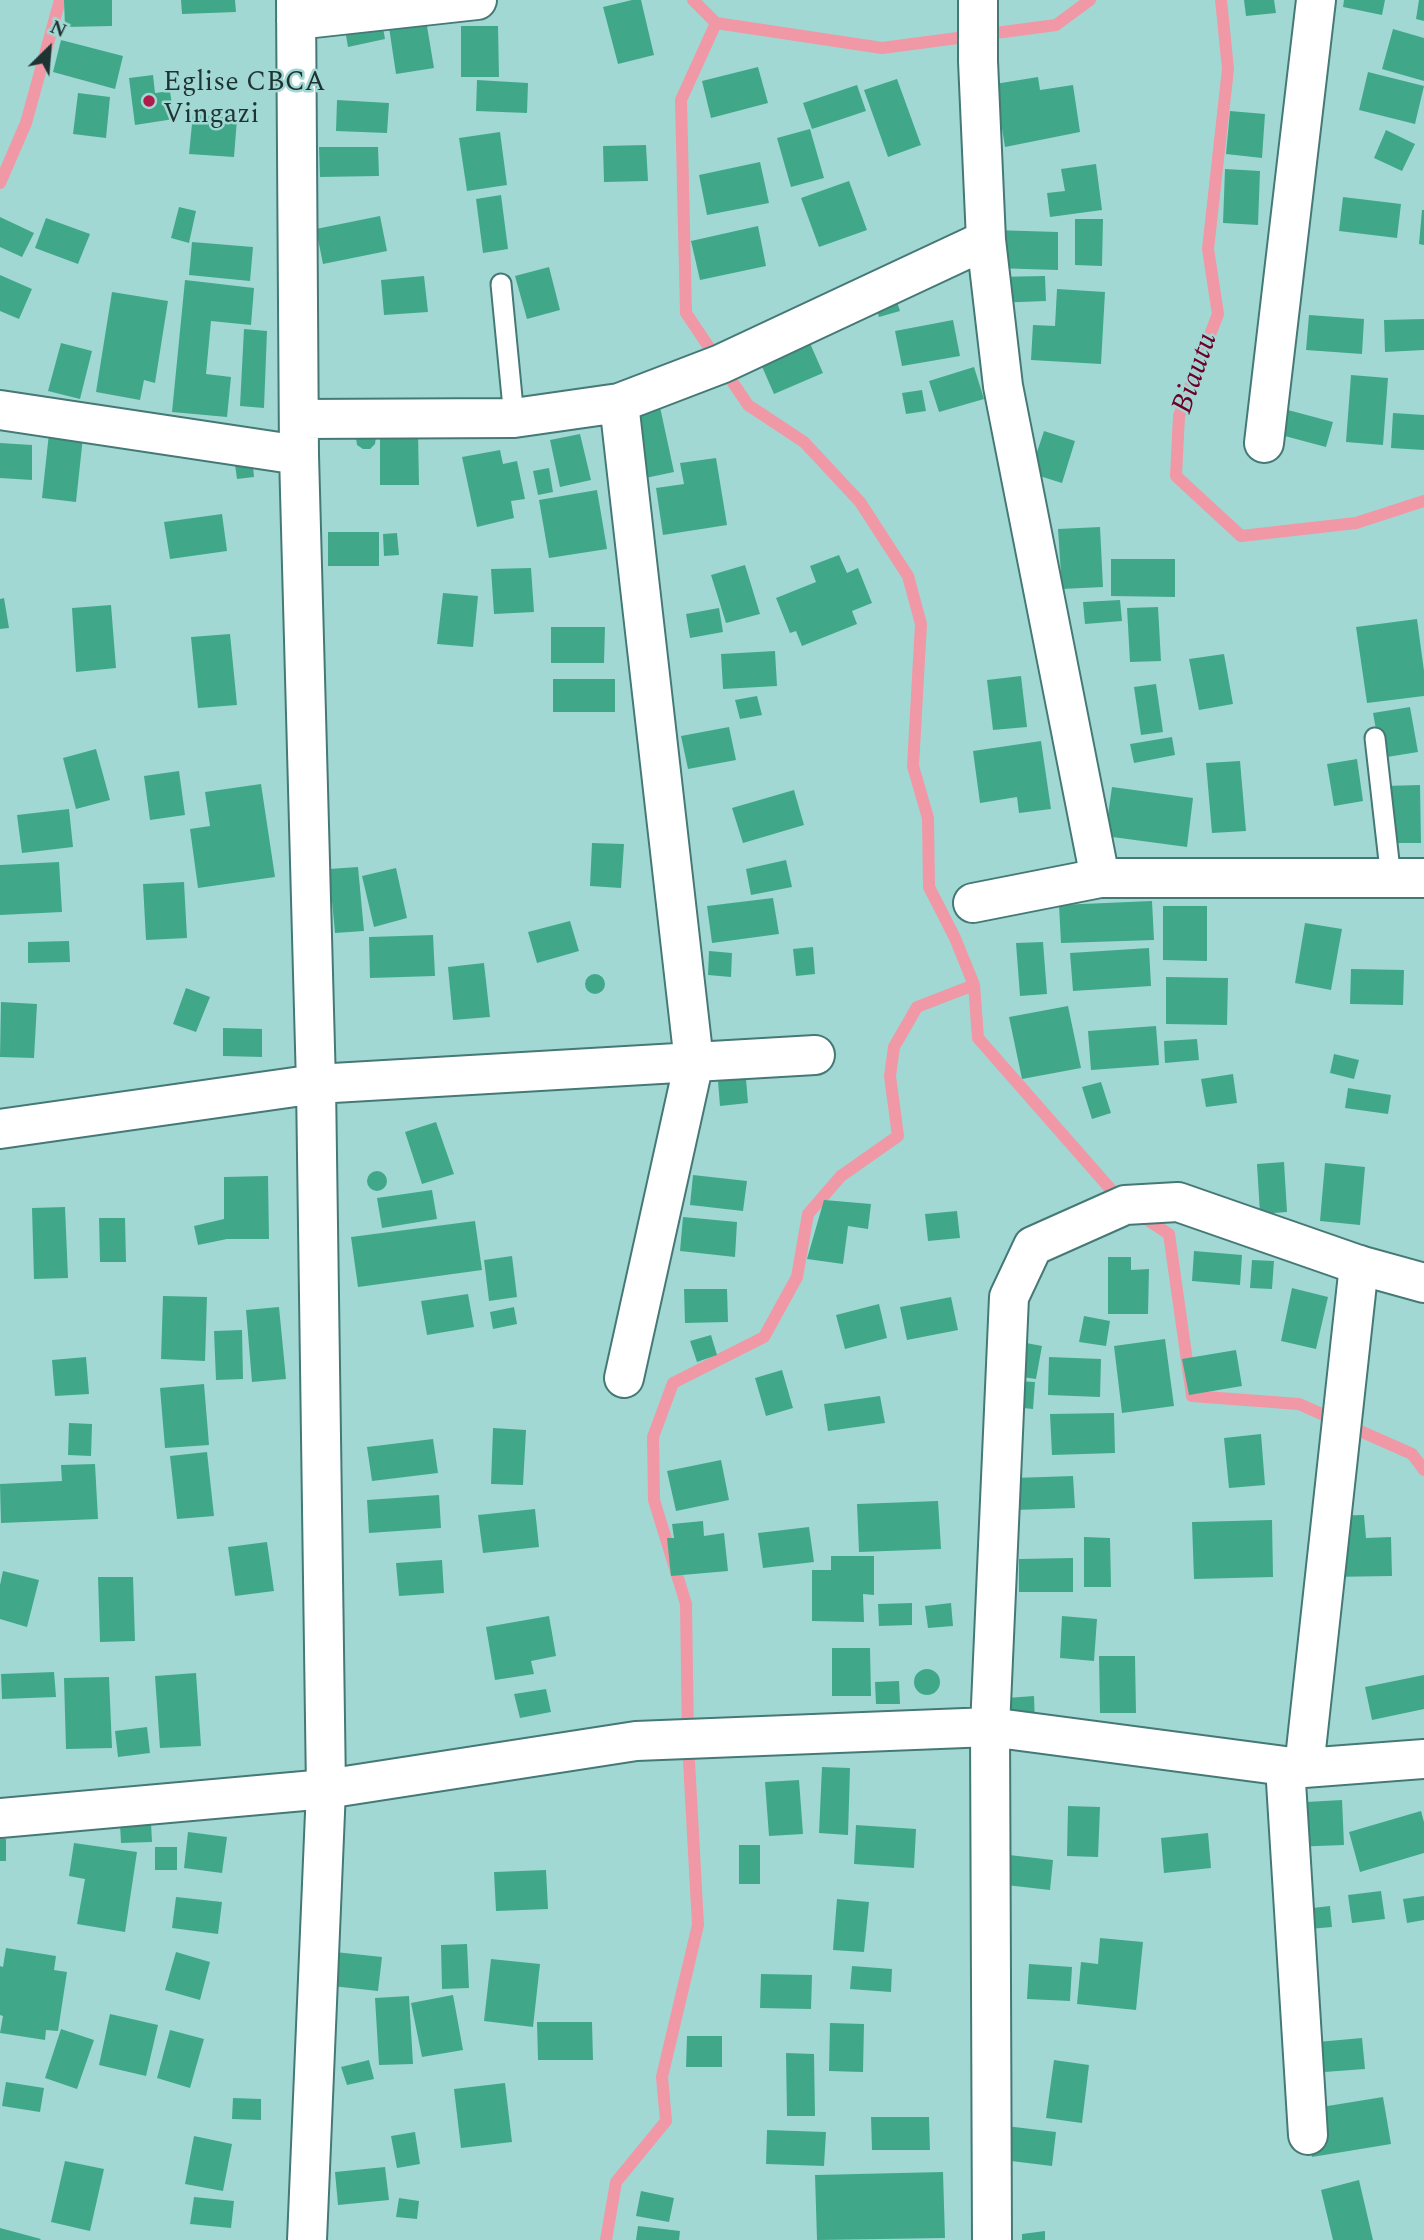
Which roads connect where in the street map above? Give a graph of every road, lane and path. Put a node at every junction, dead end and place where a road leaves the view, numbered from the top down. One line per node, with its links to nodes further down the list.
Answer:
1 (477, 0): 4 (street)
2 (978, 0): 5 (street)
3 (1316, 0): 11 (street)
4 (296, 10): 10 (street)
5 (986, 240): 7 (street); 13 (street)
6 (501, 284): 9 (lane)
7 (619, 403): 9 (street); 17 (street)
8 (0, 410): 10 (street)
9 (514, 418): 10 (street)
10 (299, 437): 18 (street)
11 (1264, 443)
12 (1375, 738): 14 (lane)
13 (1100, 878): 14 (street); 15 (street)
14 (1407, 878)
15 (973, 903)
16 (815, 1055): 17 (street)
17 (694, 1062): 18 (street); 22 (street)
18 (316, 1084): 19 (street); 26 (street)
19 (0, 1129)
20 (1359, 1265): 21 (street); 23 (street); 25 (street)
21 (1424, 1283)
22 (624, 1378)
23 (990, 1727): 25 (street); 26 (street); 30 (street)
24 (1424, 1759): 25 (street)
25 (1294, 1767): 28 (street)
26 (327, 1789): 27 (street); 29 (street)
27 (0, 1818)
28 (1308, 2135)
29 (307, 2240)
30 (992, 2240)

